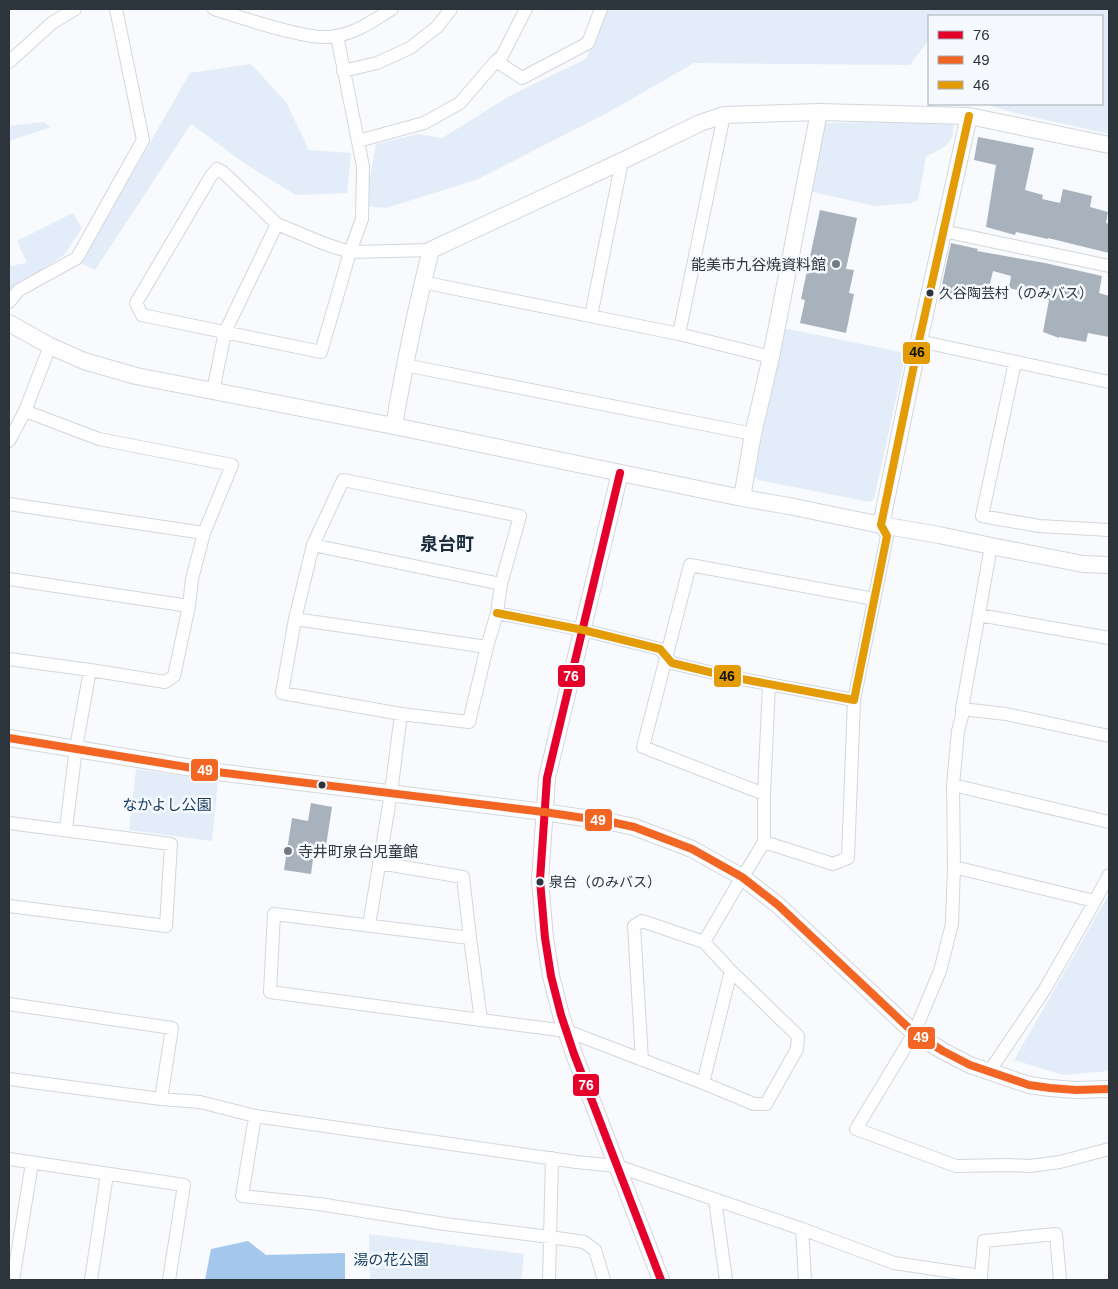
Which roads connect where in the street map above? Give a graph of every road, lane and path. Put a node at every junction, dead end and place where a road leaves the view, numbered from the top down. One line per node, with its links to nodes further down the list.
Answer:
1 (75, 9): 10 (street)
2 (116, 9): 24 (street)
3 (214, 9): 8 (street)
4 (392, 9): 8 (street)
5 (451, 9): 11 (street)
6 (526, 9): 9 (street)
7 (601, 9): 9 (street)
8 (337, 36): 11 (street)
9 (496, 61): 15 (street)
10 (9, 62)
11 (344, 71): 15 (street)
12 (819, 112): 13 (street); 14 (street); 31 (street)
13 (724, 115): 17 (street); 28 (street)
14 (968, 116): 16 (street); 19 (street)
15 (358, 141): 21 (street)
16 (1109, 145)
17 (622, 161): 20 (street); 25 (street)
18 (277, 224): 21 (street); 27 (street); 27 (street)
19 (944, 231): 22 (street); 29 (street)
20 (431, 250): 21 (street); 23 (street)
21 (350, 252): 27 (street)
22 (1109, 266)
23 (422, 282): 25 (street); 33 (street)
24 (9, 302)
25 (591, 316): 28 (street)
26 (9, 323): 30 (street)
27 (225, 332): 35 (street)
28 (679, 334): 31 (street)
29 (919, 341): 32 (street); 43 (street)
30 (50, 346): 35 (street); 36 (street)
31 (771, 356): 38 (street)
32 (1015, 362): 34 (street); 44 (street)
33 (405, 365): 37 (street); 38 (street)
34 (1109, 382)
35 (213, 391): 37 (street)
36 (25, 411): 39 (street); 45 (street)
37 (394, 426): 40 (street)
38 (753, 434): 41 (street)
39 (9, 441)
40 (620, 473): 41 (street); 56 (street)
41 (742, 498): 43 (street)
42 (9, 504): 45 (street)
43 (881, 525): 47 (street); 51 (street)
44 (1109, 530)
45 (204, 533): 52 (street)
46 (313, 545): 50 (street); 50 (street); 55 (street)
47 (991, 546): 48 (street); 54 (street)
48 (1109, 565)
49 (9, 579): 52 (street)
50 (501, 584): 53 (street)
51 (874, 600): 59 (street); 63 (street)
52 (189, 606): 61 (street)
53 (497, 613): 56 (street); 58 (street)
54 (979, 615): 57 (street); 64 (street)
55 (295, 618): 58 (street); 65 (street)
56 (583, 630): 59 (street); 72 (street)
57 (1109, 638)
58 (486, 647): 65 (street)
59 (666, 656): 62 (street); 71 (street)
60 (9, 660): 61 (street)
61 (90, 670): 68 (street)
62 (769, 685): 63 (street); 71 (street)
63 (854, 700): 76 (street)
64 (962, 709): 66 (street); 69 (street)
65 (401, 714): 70 (street)
66 (1109, 736)
67 (9, 738): 68 (street)
68 (76, 748): 70 (street); 75 (street)
69 (953, 785): 73 (street); 78 (street)
70 (391, 793): 72 (street); 77 (street)
71 (764, 794): 76 (street)
72 (544, 812): 80 (street); 89 (street)
73 (1109, 822)
74 (9, 823): 75 (street)
75 (66, 829): 82 (street)
76 (764, 842): 80 (street)
77 (379, 863): 83 (street); 84 (street)
78 (954, 867): 81 (street); 90 (street)
79 (1109, 875): 81 (street)
80 (742, 877): 85 (street); 90 (street)
81 (1094, 901): 92 (street)
82 (9, 906)
83 (369, 925): 84 (street); 88 (street)
84 (470, 938): 88 (street)
85 (704, 942): 86 (street); 91 (street)
86 (731, 971): 94 (street); 94 (street)
87 (9, 1004): 96 (street)
88 (480, 1020): 89 (street)
89 (567, 1031): 91 (street); 102 (street)
90 (914, 1033): 92 (street); 98 (street)
91 (642, 1060): 94 (street)
92 (989, 1072): 95 (street)
93 (9, 1079): 96 (street)
94 (703, 1083)
95 (1109, 1089)
96 (160, 1100): 97 (street)
97 (256, 1116): 99 (street); 106 (street)
98 (1109, 1149)
99 (552, 1158): 102 (street); 106 (street)
100 (9, 1159): 101 (street)
101 (32, 1163): 103 (street); 108 (street)
102 (617, 1166): 104 (street); 113 (street)
103 (107, 1174): 109 (street); 110 (street)
104 (715, 1200): 105 (street); 114 (street)
105 (802, 1229): 107 (street); 115 (street)
106 (550, 1237): 111 (street); 112 (street)
107 (981, 1278): 116 (street)
108 (13, 1280)
109 (91, 1280)
110 (169, 1280)
111 (549, 1280)
112 (604, 1280)
113 (661, 1280)
114 (726, 1280)
115 (804, 1280)
116 (1060, 1280)

